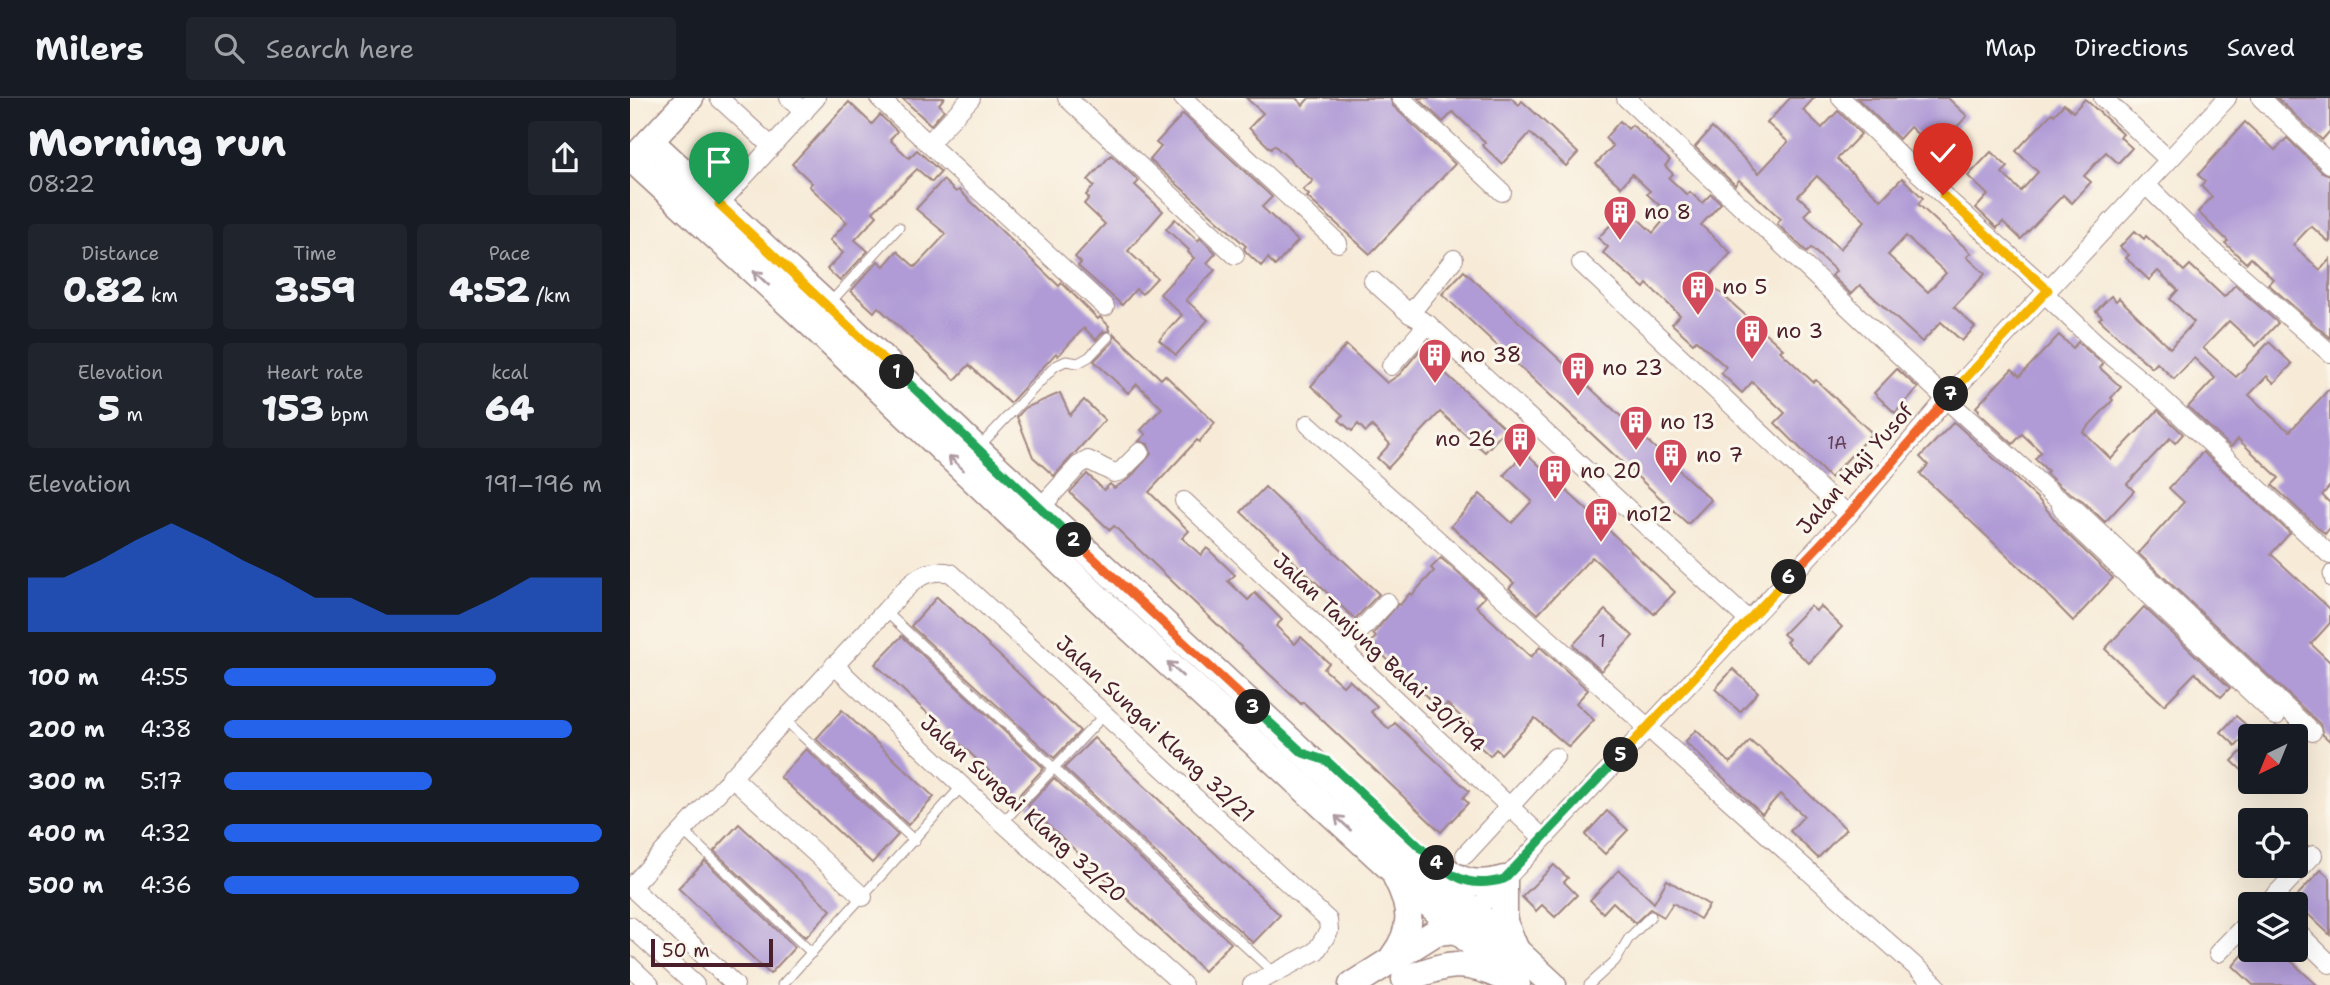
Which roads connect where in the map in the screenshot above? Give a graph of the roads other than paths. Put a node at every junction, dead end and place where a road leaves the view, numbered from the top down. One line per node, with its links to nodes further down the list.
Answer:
1 (690, 98): 19 (main road)
2 (719, 98): 17 (street)
3 (789, 98): 15 (street)
4 (816, 98): 15 (street)
5 (879, 98): 16 (street)
6 (971, 98): 16 (street)
7 (1067, 98): 26 (street)
8 (1183, 98): 25 (street)
9 (1401, 98): 22 (street)
10 (1626, 98): 38 (street)
11 (1841, 98): 30 (street)
12 (2103, 98): 18 (street)
13 (2227, 98): 18 (street, Jalan Haji Yusof)
14 (2260, 98): 20 (street)
15 (804, 112): 17 (street)
16 (929, 143): 31 (street)
17 (771, 146): 23 (street)
18 (2169, 160): 21 (street, Jalan Haji Yusof)
19 (636, 162): 23 (main road); 33 (main road, one-way to 19)
20 (2330, 164)
21 (2146, 186): 30 (street, Jalan Haji Yusof); 36 (street)
22 (1502, 192)
23 (719, 204): 33 (main road)
24 (900, 227): 33 (lane)
25 (1338, 243)
26 (1235, 254)
27 (1454, 259): 32 (street)
28 (1581, 263): 46 (street)
29 (1373, 281): 32 (street)
30 (2046, 291): 38 (street, Jalan Haji Yusof); 47 (street)
31 (1105, 307)
32 (1410, 314): 34 (street)
33 (820, 315): 40 (main road); 42 (main road, one-way to 33)
34 (1428, 324): 37 (street); 52 (street)
35 (1108, 337): 40 (lane)
36 (2330, 353)
37 (1391, 366)
38 (1946, 399): 43 (street); 46 (street, Jalan Haji Yusof)
39 (1308, 424): 58 (street)
40 (976, 449): 42 (main road)
41 (1140, 452): 45 (street)
42 (1002, 490): 45 (main road); 72 (main road, one-way to 42)
43 (2054, 496): 56 (street); 59 (street)
44 (1184, 500): 53 (street, Jalan Tanjung Balai 30/194)
45 (1040, 508): 60 (main road)
46 (1848, 515): 52 (street, Jalan Haji Yusof)
47 (2330, 555)
48 (2330, 570): 49 (lane)
49 (2330, 582)
50 (1387, 602): 53 (street)
51 (885, 611): 54 (street); 55 (street, Jalan Sungai Klang 32/21); 62 (lane)
52 (1749, 621): 58 (street, Jalan Haji Yusof)
53 (1343, 649): 65 (street, Jalan Tanjung Balai 30/194)
54 (834, 665): 57 (street); 64 (street, Jalan Sungai Klang 32/20)
55 (1105, 713): 62 (lane); 86 (street, Jalan Sungai Klang 32/21)
56 (2276, 716)
57 (784, 719): 63 (street); 69 (lane)
58 (1647, 727): 68 (street, Jalan Haji Yusof); 97 (street)
59 (2312, 732)
60 (1303, 753): 73 (main road); 78 (main road)
61 (1555, 757): 65 (street)
62 (1054, 769): 66 (lane); 86 (lane)
63 (731, 776): 67 (street); 76 (street)
64 (962, 786): 66 (street, Jalan Sungai Klang 32/20); 69 (lane)
65 (1509, 808): 68 (street, Jalan Tanjung Balai 30/194); 70 (street)
66 (1003, 822): 92 (street, Jalan Sungai Klang 32/20)
67 (682, 830): 74 (street); 83 (lane)
68 (1543, 838): 73 (street, Jalan Haji Yusof)
69 (915, 841): 76 (lane)
70 (1465, 855)
71 (2313, 855): 75 (street)
72 (1393, 870): 78 (main road); 87 (main road)
73 (1504, 879): 78 (street, Jalan Haji Yusof); 82 (main road)
74 (631, 887): 90 (street)
75 (2278, 892)
76 (863, 897): 83 (lane)
77 (1651, 916): 96 (lane)
78 (1466, 921): 82 (main road); 87 (main road); 88 (main road)
79 (630, 926): 89 (street)
80 (2238, 932): 84 (street)
81 (2308, 943): 85 (street)
82 (1516, 950): 95 (main road)
83 (812, 953): 91 (lane)
84 (2218, 953)
85 (2330, 964)
86 (1274, 973): 93 (street)
87 (1397, 975): 88 (main road); 94 (main road)
88 (1516, 984)
89 (695, 985)
90 (735, 985)
91 (782, 985)
92 (1183, 985)
93 (1252, 985)
94 (1352, 985)
95 (1553, 985)
96 (1589, 985)
97 (1936, 985)

